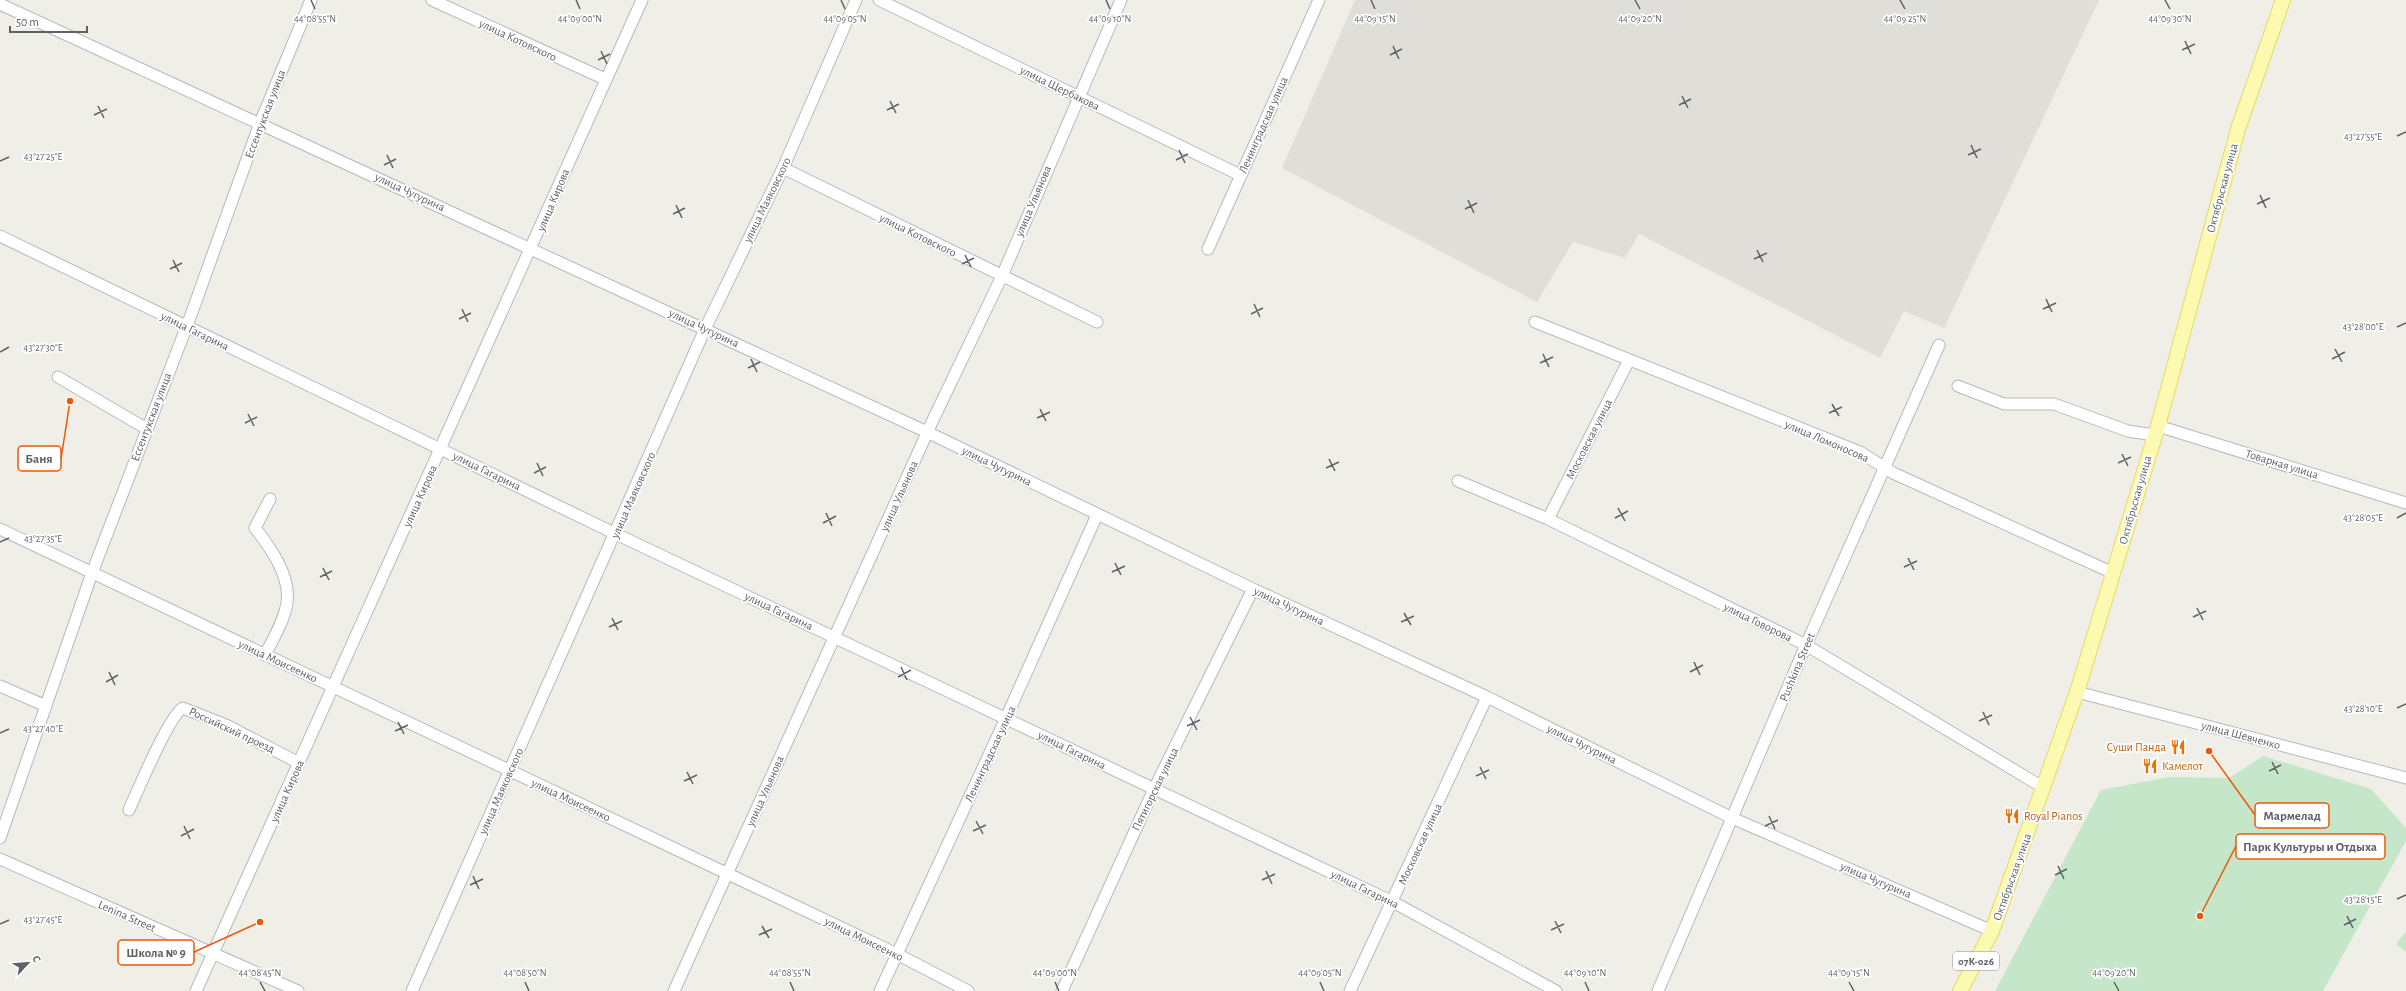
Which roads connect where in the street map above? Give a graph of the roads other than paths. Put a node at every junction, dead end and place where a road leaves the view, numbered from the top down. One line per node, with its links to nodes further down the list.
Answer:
1 (312, 0): 12 (street, Ессентукская улица)
2 (432, 0): 10 (street, улица Котовского)
3 (642, 0): 10 (street, улица Кирова)
4 (856, 0): 13 (street, улица Маяковского)
5 (879, 0): 11 (street, улица Щербакова)
6 (1121, 0): 11 (street, улица Ульянова)
7 (1319, 0): 14 (street, Ленинградская улица)
8 (2283, 0): 28 (main road, Октябрьская улица / 07К-026)
9 (0, 4): 12 (street, улица Чугурина)
10 (605, 79): 16 (street, улица Кирова)
11 (1078, 96): 14 (street, улица Щербакова); 18 (street, улица Ульянова)
12 (260, 123): 16 (street, улица Чугурина); 21 (street, Ессентукская улица)
13 (783, 168): 18 (street, улица Котовского); 22 (street, улица Маяковского)
14 (1240, 175): 17 (street, Ленинградская улица)
15 (0, 236): 21 (street, улица Гагарина)
16 (532, 248): 22 (street, улица Чугурина); 30 (street, улица Кирова)
17 (1208, 249)
18 (1002, 276): 19 (street, улица Котовского); 29 (street, улица Ульянова)
19 (1097, 322)
20 (1535, 322): 24 (street, улица Ломоносова)
21 (186, 327): 27 (street, Ессентукская улица); 30 (street, улица Гагарина)
22 (705, 328): 29 (street, улица Чугурина); 38 (street, улица Маяковского)
23 (1939, 345): 31 (street, Pushkina Street)
24 (1629, 360): 31 (street, улица Ломоносова); 36 (street, Московская улица)
25 (58, 377): 27 (street)
26 (1958, 386): 28 (street, Товарная улица)
27 (147, 429): 40 (street, Ессентукская улица)
28 (2156, 431): 34 (street, Товарная улица); 39 (main road, Октябрьская улица / 07К-026)
29 (927, 432): 35 (street, улица Чугурина); 42 (street, улица Ульянова)
30 (441, 449): 38 (street, улица Гагарина); 46 (street, улица Кирова)
31 (1884, 467): 39 (street, улица Ломоносова); 43 (street, Pushkina Street)
32 (1458, 481): 36 (street, улица Говорова)
33 (270, 499): 44 (street)
34 (2406, 502)
35 (1097, 515): 41 (street, улица Чугурина); 50 (street, Ленинградская улица)
36 (1548, 519): 43 (street, улица Говорова)
37 (0, 529): 40 (street, улица Моисеенко)
38 (616, 534): 42 (street, улица Гагарина); 52 (street, улица Маяковского)
39 (2114, 572): 47 (main road, Октябрьская улица / 07К-026)
40 (92, 573): 44 (street, улица Моисеенко); 49 (street, Ессентукская улица)
41 (1253, 589): 48 (street, улица Чугурина); 55 (street, Пятигорская улица)
42 (835, 637): 50 (street, улица Гагарина); 60 (street, улица Ульянова)
43 (1806, 645): 54 (street, улица Говорова); 57 (street, Pushkina Street)
44 (265, 655): 46 (street, улица Моисеенко)
45 (0, 686): 49 (street)
46 (334, 688): 51 (street, улица Кирова); 52 (street, улица Моисеенко)
47 (2077, 692): 53 (street, улица Шевченко); 54 (main road, Октябрьская улица / 07К-026)
48 (1487, 697): 57 (street, улица Чугурина); 61 (street, Московская улица)
49 (46, 706): 58 (street, Ессентукская улица)
50 (1006, 718): 55 (street, улица Гагарина); 64 (street, Ленинградская улица)
51 (299, 763): 56 (street, Российский проезд); 63 (street, улица Кирова)
52 (510, 771): 60 (street, улица Моисеенко); 67 (street, улица Маяковского)
53 (2406, 778)
54 (2044, 788): 62 (main road, Октябрьская улица / 07К-026)
55 (1154, 789): 61 (street, улица Гагарина); 71 (street, Пятигорская улица)
56 (129, 810)
57 (1732, 818): 62 (street, улица Чугурина); 74 (street, Pushkina Street)
58 (0, 838)
59 (0, 860): 63 (street, Lenina Street)
60 (727, 874): 64 (street, улица Моисеенко); 68 (street, улица Ульянова)
61 (1393, 902): 72 (street, Московская улица); 73 (street, улица Гагарина)
62 (1992, 931): 75 (main road, Октябрьская улица / 07К-026)
63 (213, 954): 65 (street, улица Кирова); 66 (street, Lenina Street)
64 (897, 954): 69 (street, Ленинградская улица); 70 (street, улица Моисеенко)
65 (196, 991)
66 (298, 991)
67 (412, 991)
68 (674, 991)
69 (880, 991)
70 (968, 991)
71 (1062, 991)
72 (1350, 991)
73 (1556, 991)
74 (1658, 991)
75 (1960, 991)

